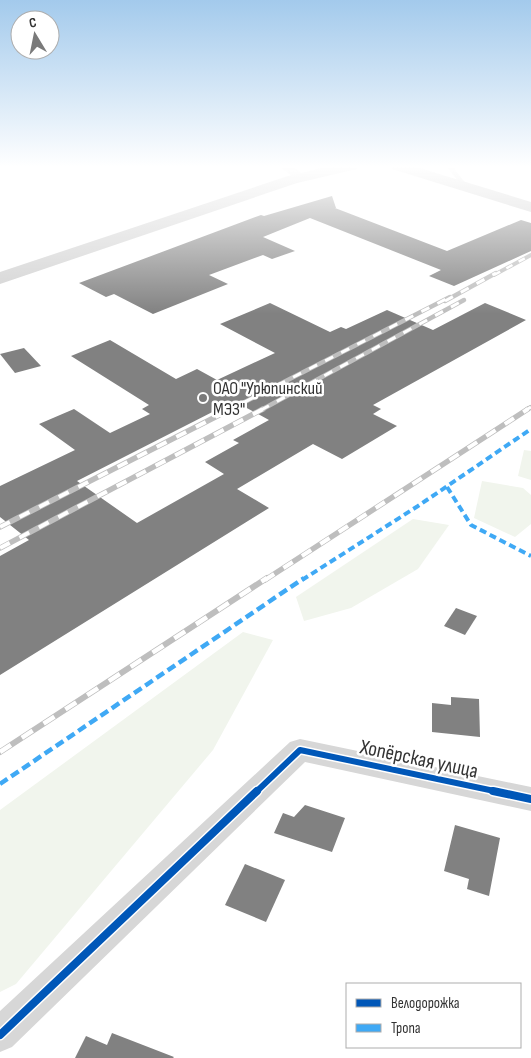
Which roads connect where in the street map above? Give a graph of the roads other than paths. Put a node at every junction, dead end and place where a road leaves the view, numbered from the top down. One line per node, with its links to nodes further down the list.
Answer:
1 (186, 215): 2 (main road)
2 (0, 278)
3 (531, 799): 4 (street, Хопёрская улица)
4 (0, 1036)

